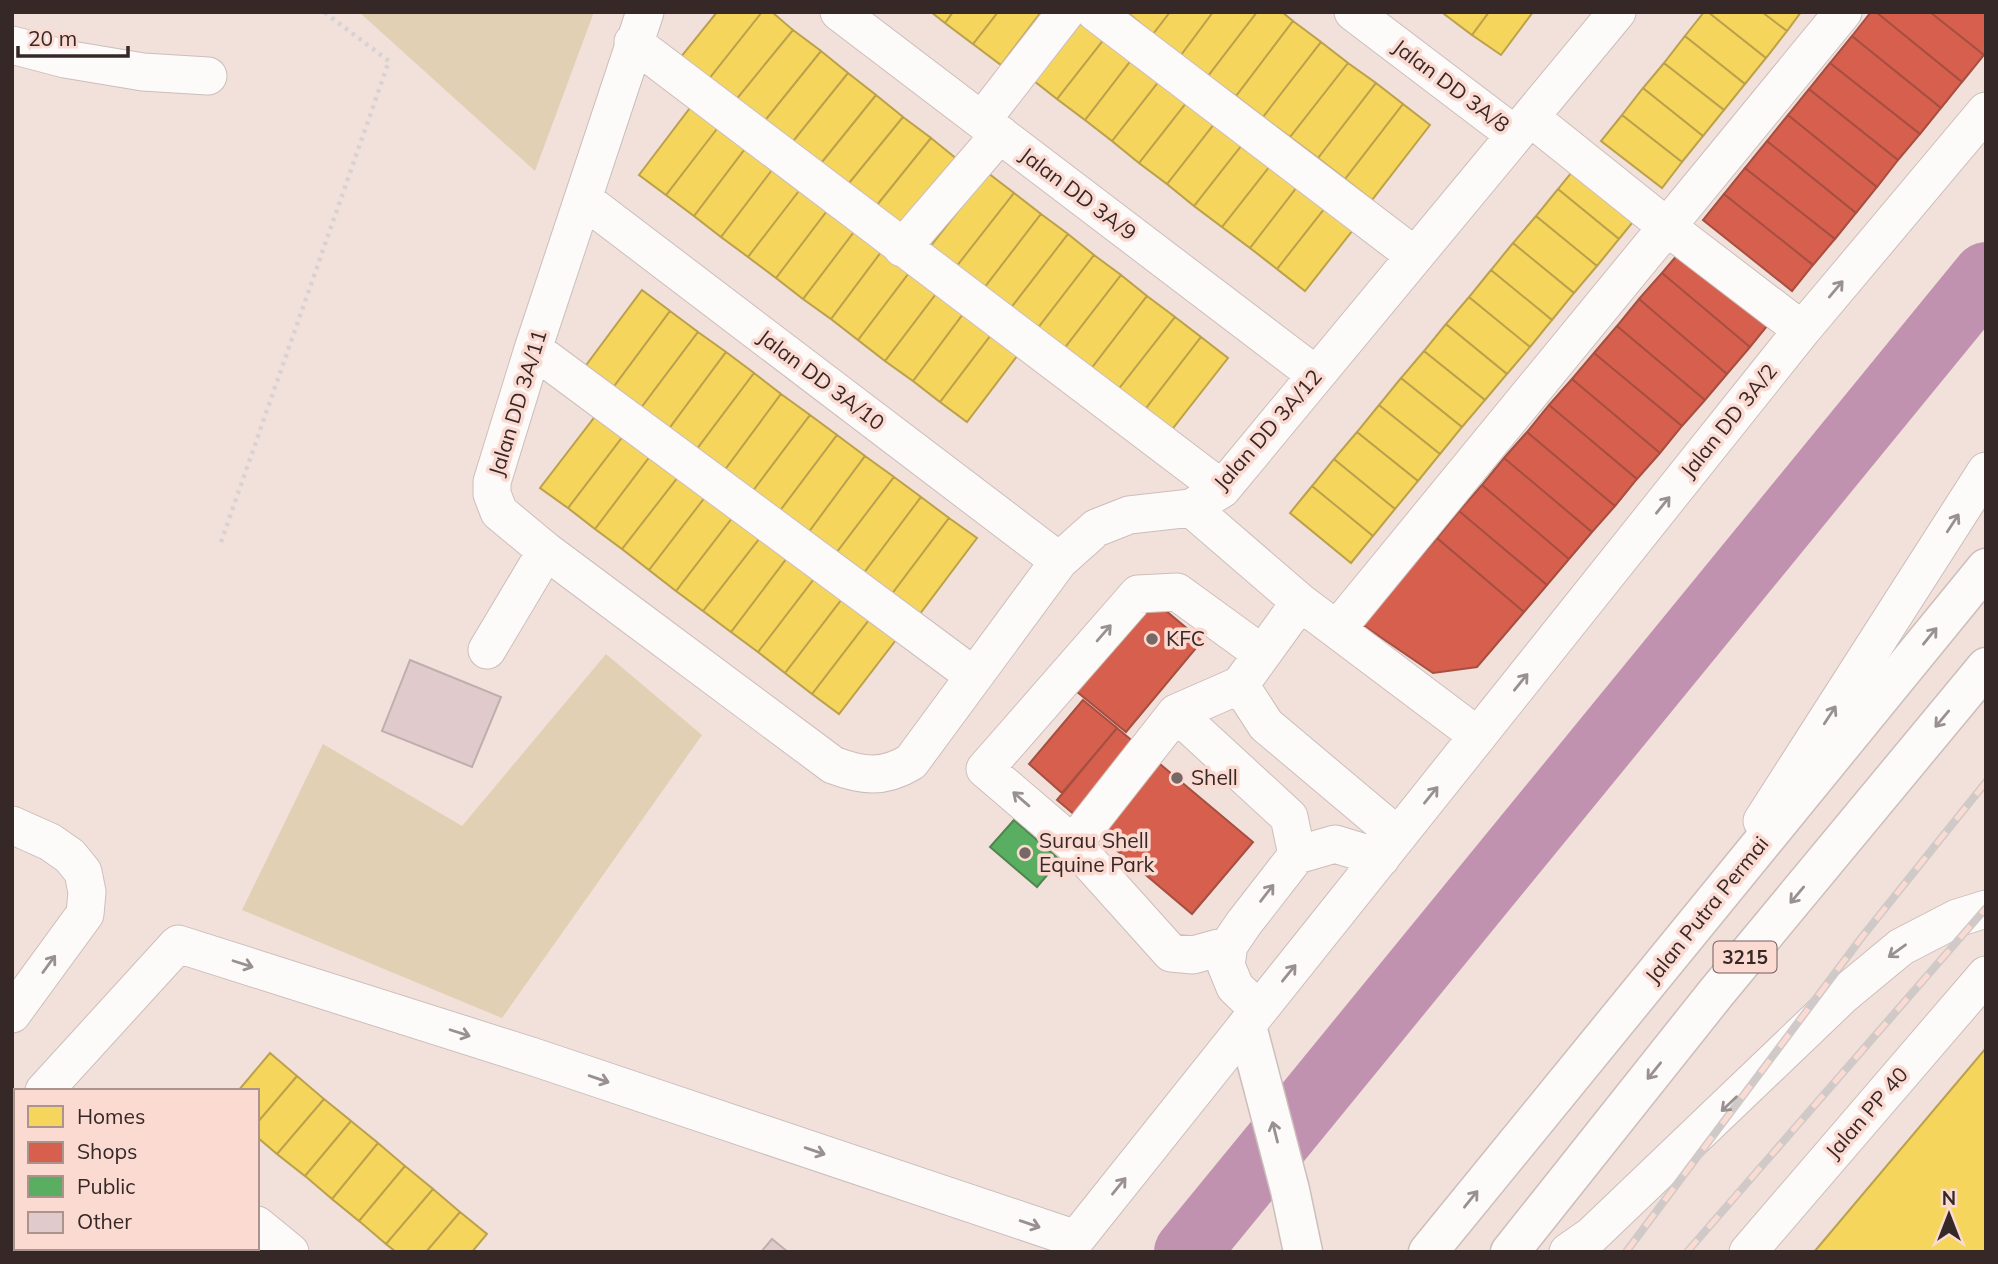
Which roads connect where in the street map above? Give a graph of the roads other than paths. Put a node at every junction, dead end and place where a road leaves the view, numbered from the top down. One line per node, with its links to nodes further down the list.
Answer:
1 (839, 12): 12 (street, Jalan DD 3A/9)
2 (1066, 12): 12 (street)
3 (1096, 12): 16 (street)
4 (1353, 12): 11 (street, Jalan DD 3A/8)
5 (1843, 12): 14 (street)
6 (1608, 15): 11 (street, Jalan DD 3A/12)
7 (639, 27): 13 (street, Jalan DD 3A/11); 15 (street)
8 (12, 45): 9 (street)
9 (208, 76)
10 (1986, 111): 17 (street, Jalan DD 3A/2, one-way to 10)
11 (1523, 126): 14 (street, Jalan DD 3A/8); 16 (street, Jalan DD 3A/12)
12 (991, 127): 15 (street); 19 (street, Jalan DD 3A/9)
13 (583, 199): 18 (street, Jalan DD 3A/11); 24 (street, Jalan DD 3A/10)
14 (1666, 226): 17 (street, Jalan DD 3A/8); 27 (street)
15 (902, 248): 21 (street)
16 (1415, 256): 19 (street, Jalan DD 3A/12)
17 (1802, 330): 34 (street, Jalan DD 3A/2, one-way to 17)
18 (533, 349): 23 (street, Jalan DD 3A/11); 31 (street)
19 (1316, 375): 21 (street, Jalan DD 3A/12)
20 (1986, 471): 41 (street, one-way to 20)
21 (1222, 489): 22 (street, Jalan DD 3A/12)
22 (1191, 508): 24 (street, Jalan DD 3A/12); 26 (street)
23 (546, 551): 28 (street); 35 (street, Jalan DD 3A/11)
24 (1059, 561): 31 (street, Jalan DD 3A/12)
25 (1986, 568): 41 (main road, Jalan Putra Permai / 3215, one-way to 25)
26 (1300, 602): 27 (street); 29 (street)
27 (1337, 629): 34 (street)
28 (487, 650)
29 (1261, 653): 32 (street); 37 (street, one-way to 29)
30 (1986, 667): 51 (main road, 3215, one-way to 51)
31 (974, 676): 35 (street, Jalan DD 3A/12)
32 (1240, 685): 33 (street); 38 (street)
33 (1176, 713): 37 (street); 39 (street)
34 (1478, 736): 38 (street, Jalan DD 3A/2, one-way to 34)
35 (876, 774)
36 (12, 825): 44 (street, one-way to 36)
37 (1073, 844): 42 (street)
38 (1389, 847): 39 (street); 45 (street, Jalan DD 3A/2, one-way to 38)
39 (1297, 855): 42 (street, one-way to 39)
40 (1976, 914): 52 (street, one-way to 52)
41 (1701, 917): 50 (main road, Jalan Putra Permai / 3215, one-way to 41)
42 (1229, 946): 45 (street)
43 (1986, 975): 53 (street, Jalan PP 40)
44 (12, 1014)
45 (1253, 1018): 46 (street, Jalan DD 3A/2, one-way to 45); 49 (main road, one-way to 45)
46 (46, 1089)
47 (259, 1227): 48 (street)
48 (290, 1252)
49 (1303, 1252)
50 (1428, 1252)
51 (1510, 1252)
52 (1569, 1252)
53 (1748, 1252)

